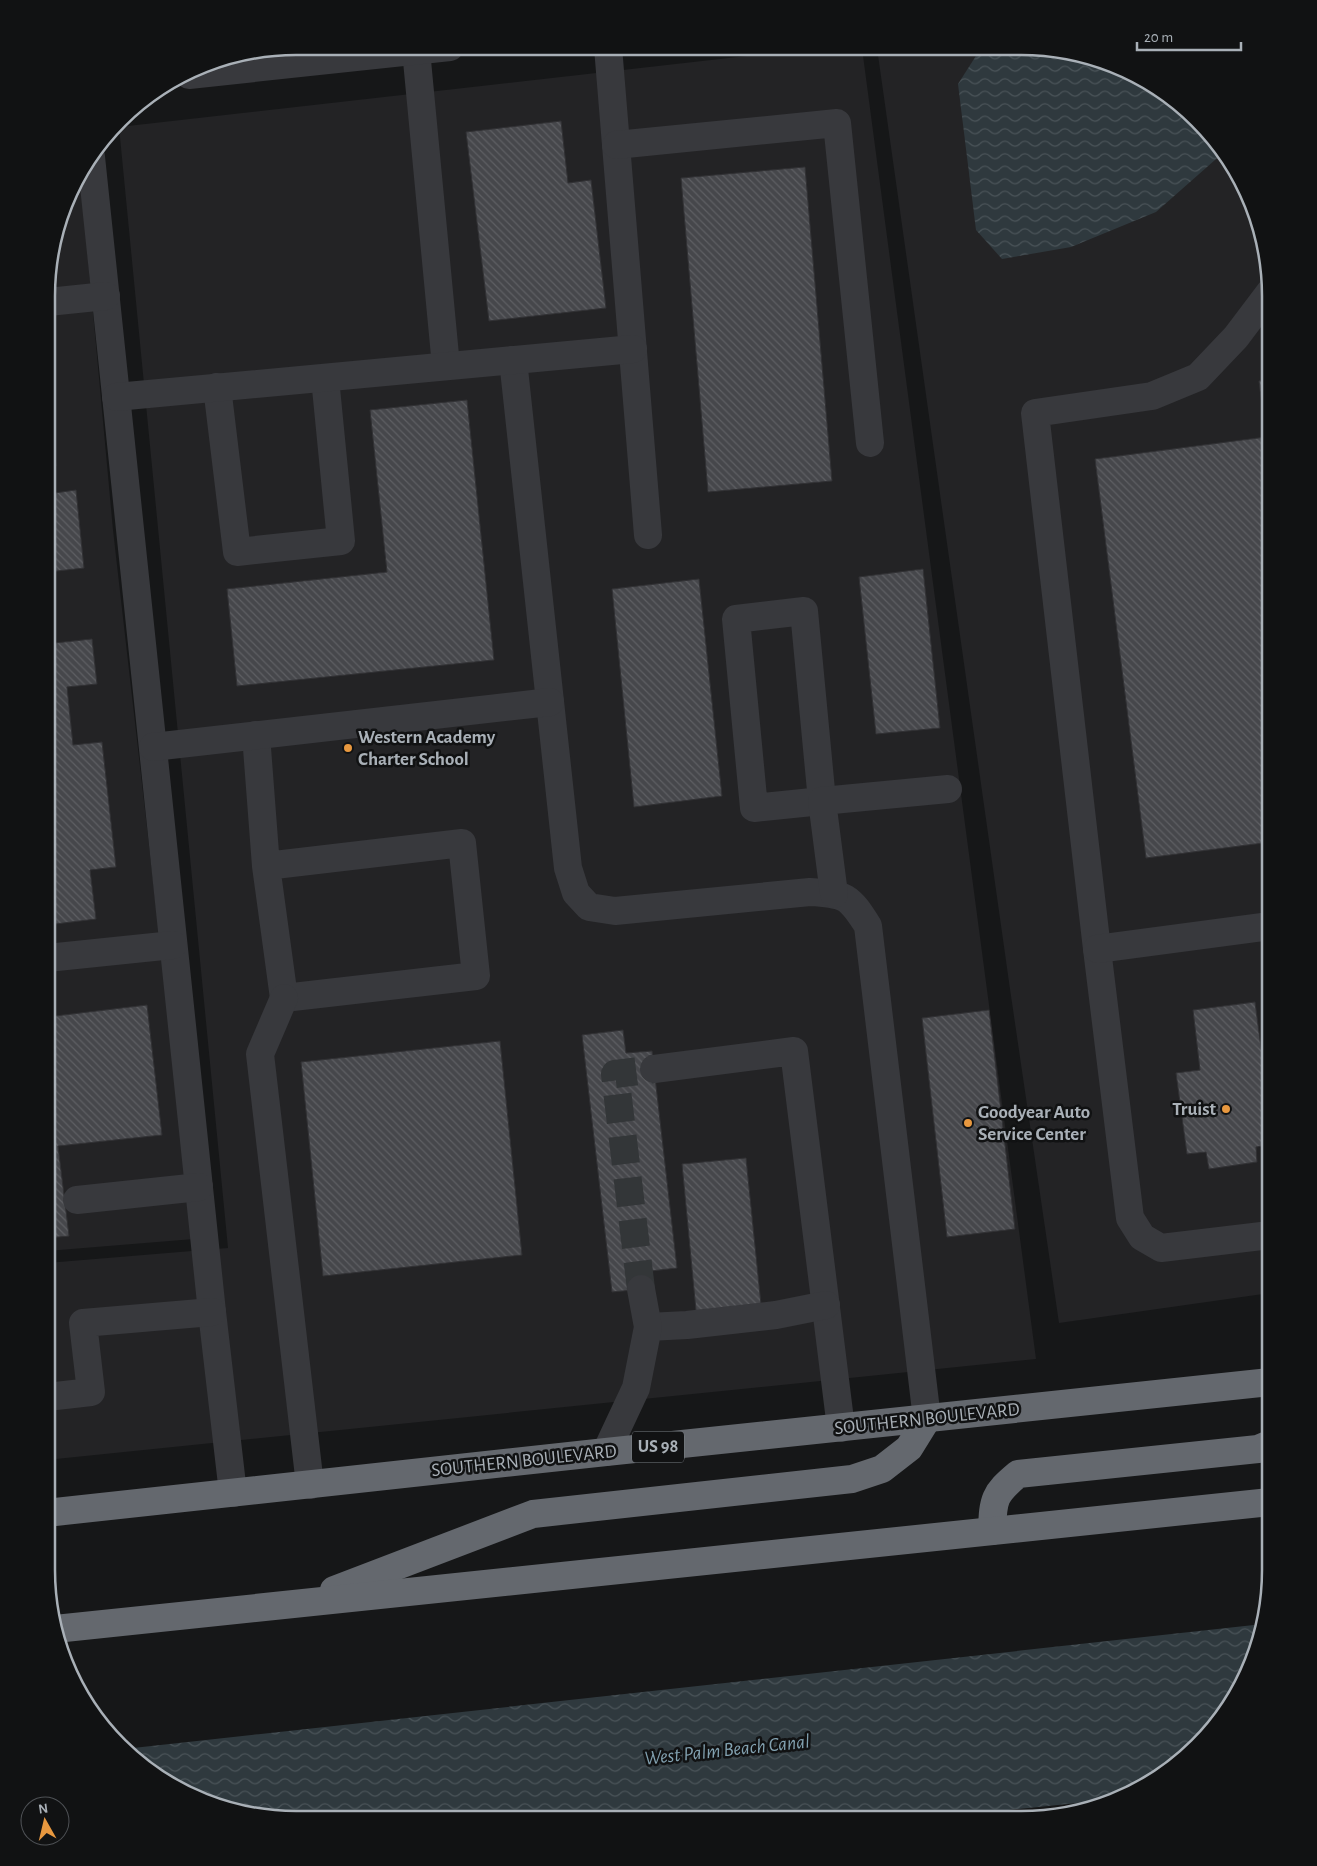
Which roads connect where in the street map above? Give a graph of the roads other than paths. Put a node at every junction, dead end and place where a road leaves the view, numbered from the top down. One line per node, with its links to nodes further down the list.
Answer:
1 (371, 55): 4 (street)
2 (416, 55): 12 (street)
3 (609, 55): 5 (street)
4 (203, 73)
5 (616, 145): 10 (street); 16 (street)
6 (87, 175): 7 (street)
7 (106, 296): 8 (street); 15 (street)
8 (55, 301)
9 (1262, 303): 27 (street)
10 (633, 349): 11 (street); 17 (street)
11 (512, 360): 12 (street); 18 (street)
12 (446, 366): 13 (street)
13 (325, 378): 14 (street); 14 (street)
14 (217, 388): 15 (street)
15 (116, 398): 20 (street)
16 (870, 444)
17 (648, 535)
18 (550, 702): 19 (street); 24 (street)
19 (256, 735): 20 (street); 23 (street)
20 (153, 747): 26 (street)
21 (948, 789): 22 (street)
22 (822, 801): 22 (street); 24 (street)
23 (266, 866): 29 (street); 29 (street)
24 (834, 894): 40 (street)
25 (1262, 927): 27 (street)
26 (173, 945): 28 (street); 31 (street)
27 (1097, 949): 33 (street)
28 (55, 957)
29 (284, 998): 44 (street)
30 (654, 1069): 35 (street)
31 (199, 1187): 32 (street); 36 (street)
32 (77, 1200)
33 (1262, 1236)
34 (641, 1289): 37 (street)
35 (826, 1304): 37 (street); 41 (street)
36 (212, 1312): 39 (street); 45 (street)
37 (648, 1326): 43 (street)
38 (1262, 1383): 40 (highway, SOUTHERN BOULEVARD / US 98)
39 (55, 1396)
40 (927, 1419): 41 (highway, SOUTHERN BOULEVARD / US 98); 49 (highway)
41 (841, 1428): 43 (highway, SOUTHERN BOULEVARD / US 98)
42 (1262, 1447): 48 (highway)
43 (606, 1452): 44 (highway, SOUTHERN BOULEVARD / US 98)
44 (310, 1485): 45 (highway, SOUTHERN BOULEVARD / US 98)
45 (233, 1493): 47 (highway, SOUTHERN BOULEVARD / US 98)
46 (1262, 1503): 48 (highway)
47 (55, 1512)
48 (992, 1531): 49 (highway)
49 (300, 1603): 50 (highway)
50 (62, 1628)

